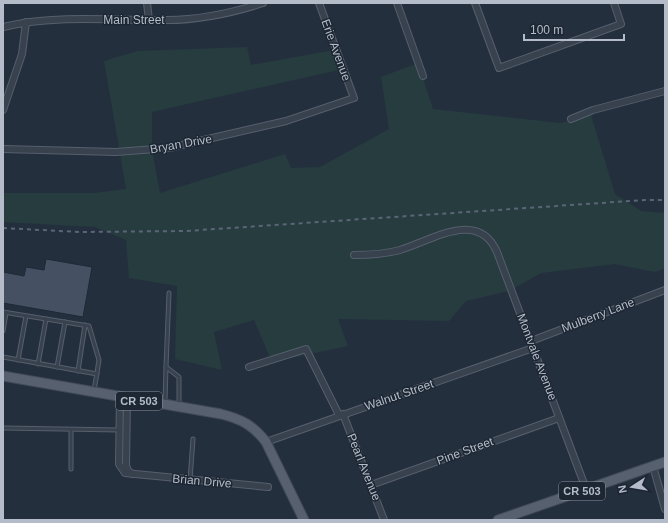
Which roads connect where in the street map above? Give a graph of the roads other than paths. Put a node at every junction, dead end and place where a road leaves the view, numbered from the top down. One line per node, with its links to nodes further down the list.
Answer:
1 (148, 3): 7 (street)
2 (263, 3): 7 (street, Main Street)
3 (319, 3): 12 (street, Erie Avenue)
4 (397, 3): 10 (street)
5 (475, 3): 6 (street)
6 (614, 3)
7 (148, 20): 8 (street, Main Street)
8 (26, 22): 9 (street, Main Street); 13 (street)
9 (3, 27)
10 (423, 76)
11 (665, 91): 14 (street)
12 (354, 98): 15 (street, Bryan Drive)
13 (3, 110)
14 (571, 119)
15 (3, 149)
16 (354, 255): 25 (street, Montvale Avenue)
17 (665, 290): 25 (street, Mulberry Lane)
18 (169, 292): 31 (lane)
19 (4, 313): 20 (lane); 24 (lane)
20 (26, 316): 21 (lane); 28 (lane)
21 (46, 319): 22 (lane); 29 (lane)
22 (64, 322): 23 (lane); 30 (lane)
23 (85, 325): 33 (lane); 34 (lane)
24 (3, 331)
25 (531, 341): 26 (street, Montvale Avenue)
26 (533, 348): 40 (street, Walnut Street); 41 (street, Montvale Avenue)
27 (3, 357): 28 (lane)
28 (18, 360): 29 (lane)
29 (38, 364): 30 (lane)
30 (57, 367): 33 (lane)
31 (166, 367): 38 (lane); 39 (lane)
32 (249, 367): 40 (street, Pearl Avenue)
33 (78, 371): 34 (lane)
34 (97, 374): 36 (lane)
35 (3, 376): 36 (main road, CR 503)
36 (94, 392): 37 (main road, CR 503)
37 (124, 397): 38 (main road, CR 503); 44 (street, Brian Drive); 50 (street)
38 (165, 405): 39 (main road, CR 503)
39 (179, 407): 46 (main road, CR 503)
40 (341, 415): 46 (street, Walnut Street); 52 (street, Pearl Avenue)
41 (559, 418): 52 (street, Pine Street); 54 (street, Montvale Avenue)
42 (3, 428): 43 (lane)
43 (71, 430): 44 (lane); 49 (lane)
44 (120, 430): 50 (street, Brian Drive)
45 (193, 439): 51 (lane)
46 (266, 442): 56 (main road, CR 503)
47 (665, 462): 48 (main road, CR 503)
48 (653, 466): 54 (main road, CR 503); 55 (street)
49 (71, 469)
50 (137, 476): 51 (street, Brian Drive)
51 (190, 480): 53 (street, Brian Drive)
52 (372, 485): 57 (street, Pearl Avenue)
53 (268, 487)
54 (586, 489): 58 (main road, CR 503)
55 (665, 509)
56 (304, 520)
57 (384, 520)
58 (498, 520)

